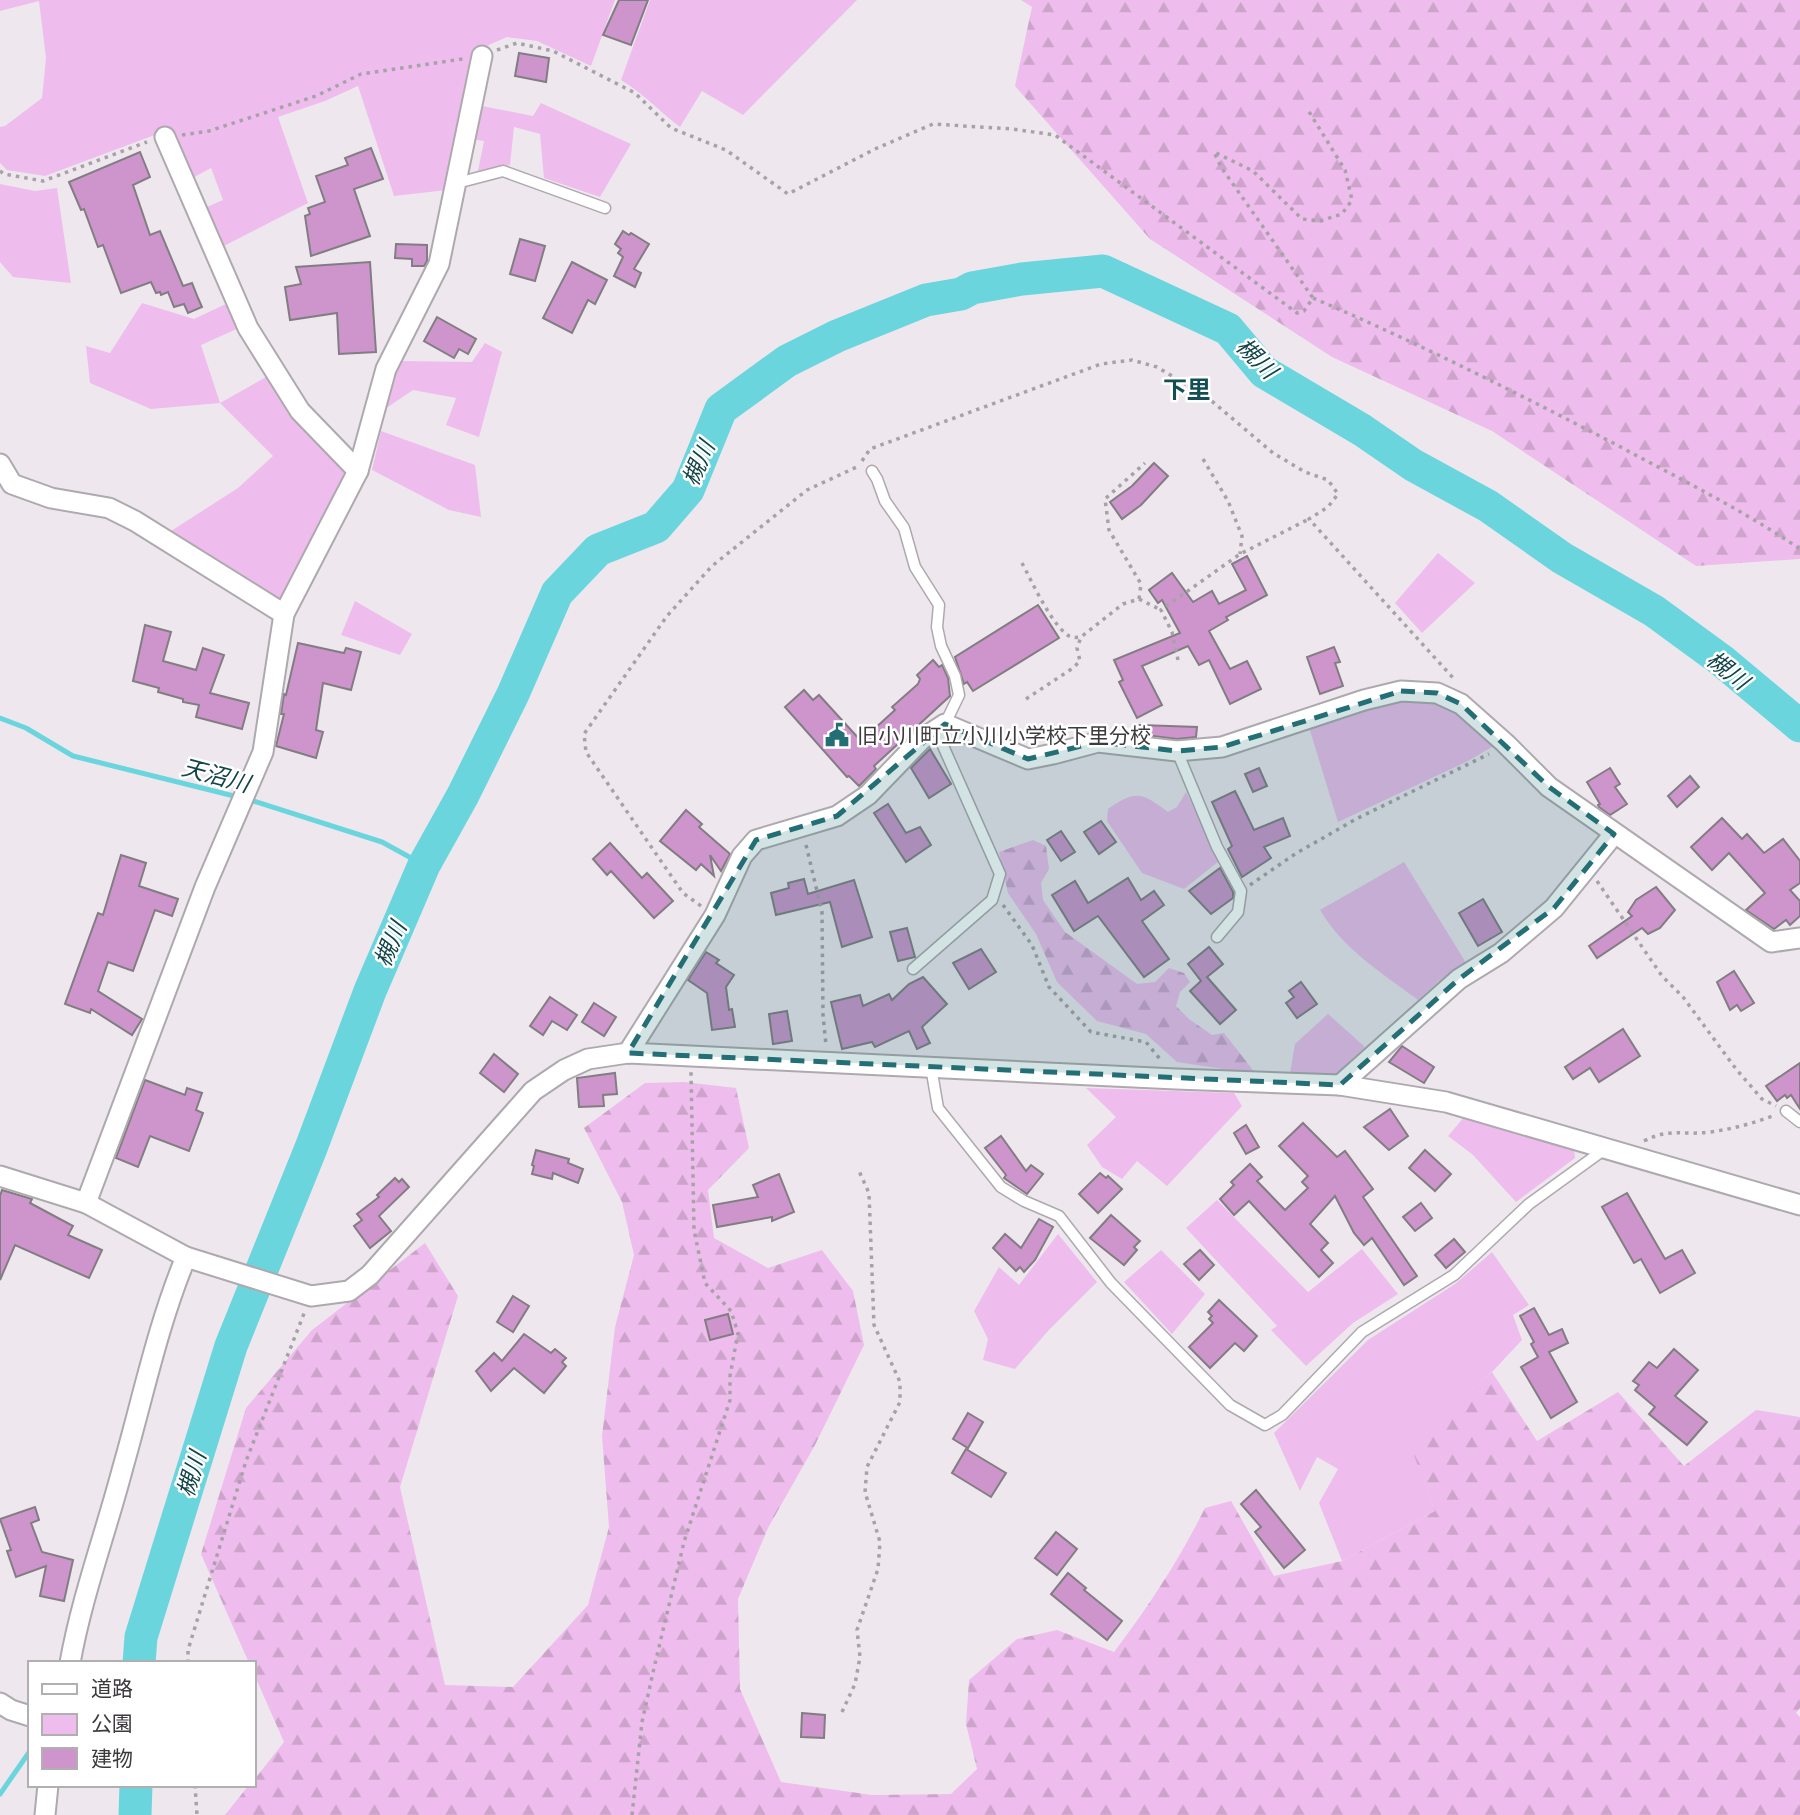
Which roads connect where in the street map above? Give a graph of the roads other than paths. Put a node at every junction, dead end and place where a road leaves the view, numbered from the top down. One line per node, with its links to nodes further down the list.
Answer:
1 (482, 56): 3 (street)
2 (164, 137): 6 (street)
3 (457, 183): 4 (lane); 6 (street)
4 (605, 208)
5 (0, 464): 8 (street)
6 (358, 471): 8 (street)
7 (872, 471): 9 (lane)
8 (284, 614): 22 (street)
9 (941, 727): 10 (street); 14 (lane); 15 (street)
10 (1177, 751): 11 (street); 12 (lane)
11 (1614, 834): 13 (street); 17 (street)
12 (1217, 937)
13 (1800, 938)
14 (913, 969)
15 (628, 1054): 16 (street); 24 (street)
16 (931, 1066): 17 (street); 20 (lane)
17 (1340, 1084): 20 (street)
18 (1786, 1111): 19 (lane)
19 (1800, 1122)
20 (1613, 1151): 23 (street)
21 (2, 1180): 22 (street)
22 (86, 1203): 24 (street)
23 (1800, 1205)
24 (191, 1258): 25 (street)
25 (70, 1661)
26 (0, 1703): 27 (street)
27 (28, 1715)
28 (48, 1787): 29 (street)
29 (45, 1815)

